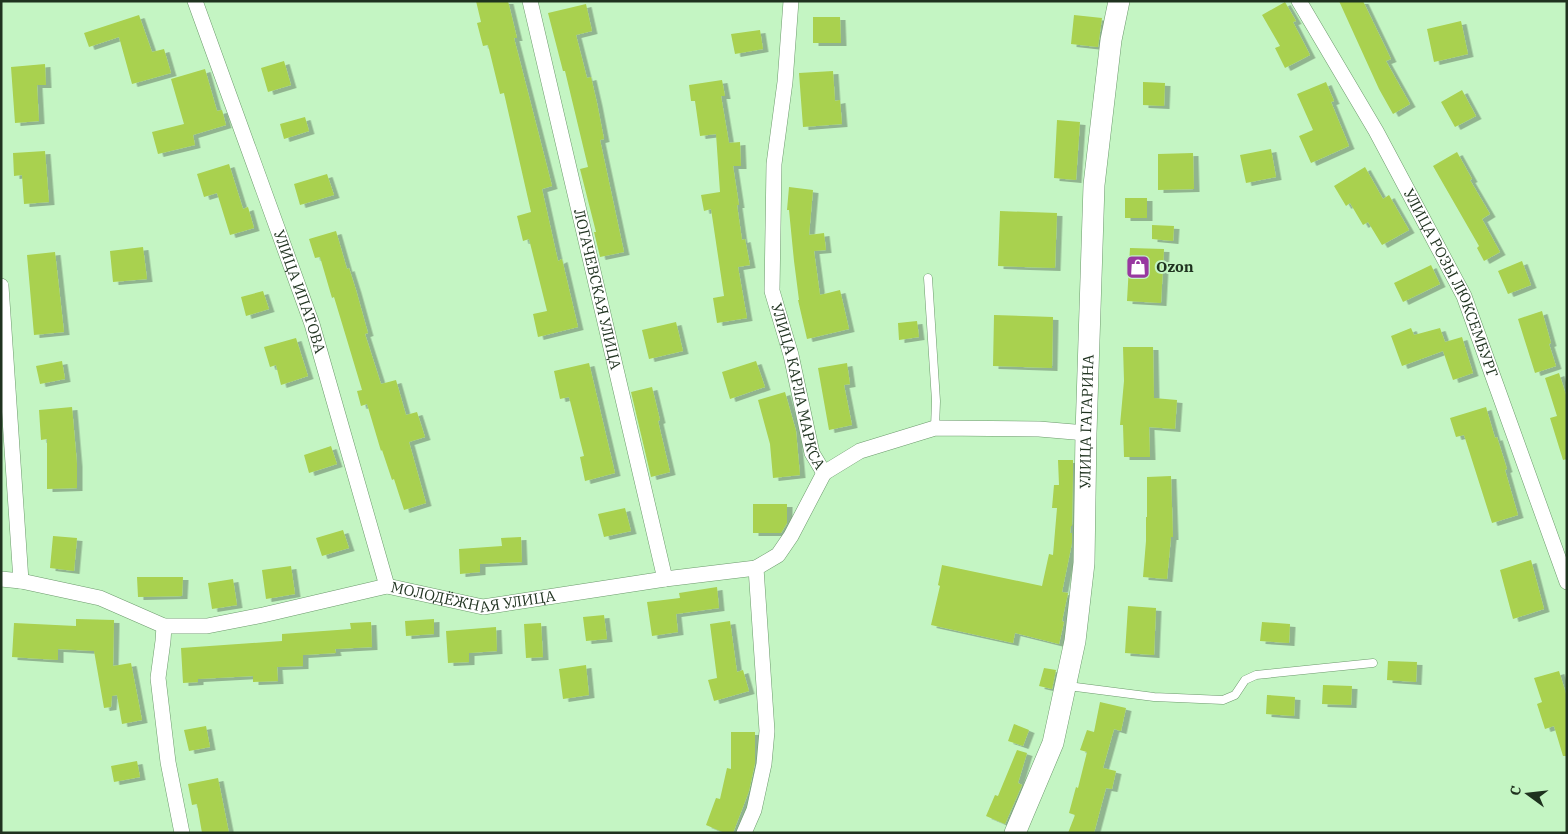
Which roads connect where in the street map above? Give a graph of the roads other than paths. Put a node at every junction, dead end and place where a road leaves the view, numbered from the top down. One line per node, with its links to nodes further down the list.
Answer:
1 (195, 1): 16 (street, УЛИЦА ИПАТОВА)
2 (530, 1): 12 (street, ЛОГАЧЕВСКАЯ УЛИЦА)
3 (791, 1): 10 (street, УЛИЦА КАРЛА МАРКСА)
4 (1119, 1): 9 (main road, УЛИЦА ГАГАРИНА)
5 (1299, 1): 15 (street, УЛИЦА РОЗЫ ЛЮКСЕМБУРГ)
6 (928, 278): 8 (lane)
7 (1, 286): 14 (street)
8 (935, 428): 9 (street); 10 (street)
9 (1086, 433): 19 (main road, УЛИЦА ГАГАРИНА)
10 (824, 473): 11 (street, УЛИЦА КАРЛА МАРКСА)
11 (756, 568): 12 (street, МОЛОДЁЖНАЯ УЛИЦА); 21 (street)
12 (665, 579): 16 (street, МОЛОДЁЖНАЯ УЛИЦА)
13 (1, 580): 14 (street, МОЛОДЁЖНАЯ УЛИЦА)
14 (21, 581): 17 (street, МОЛОДЁЖНАЯ УЛИЦА)
15 (1567, 582)
16 (387, 586): 17 (street, МОЛОДЁЖНАЯ УЛИЦА)
17 (164, 626): 20 (street)
18 (1373, 663): 19 (lane)
19 (1066, 686): 22 (main road, УЛИЦА ГАГАРИНА)
20 (182, 833)
21 (744, 833)
22 (1015, 833)

